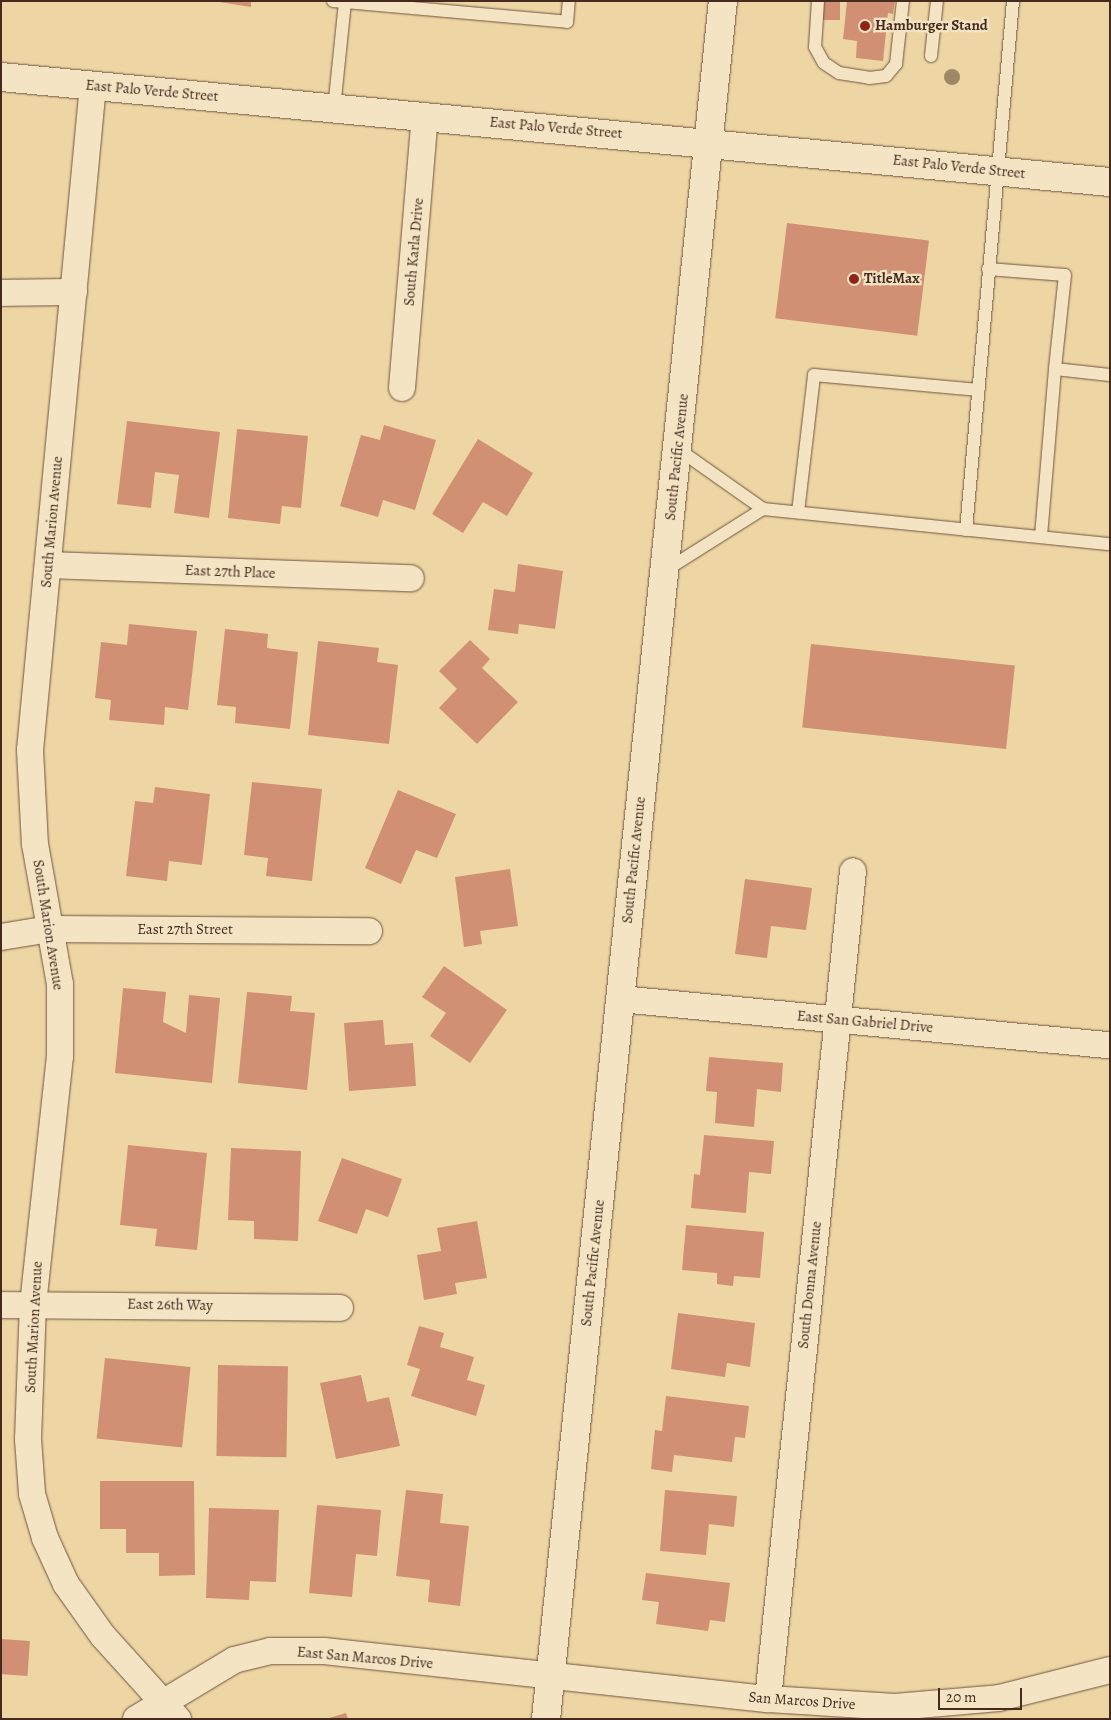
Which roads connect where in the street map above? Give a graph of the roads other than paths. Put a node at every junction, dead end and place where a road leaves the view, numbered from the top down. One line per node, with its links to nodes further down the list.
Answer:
1 (569, 1): 7 (lane)
2 (723, 1): 13 (main road, South Pacific Avenue)
3 (818, 1): 4 (lane)
4 (903, 1)
5 (937, 1): 8 (lane)
6 (1013, 1): 14 (lane)
7 (339, 2): 11 (lane)
8 (931, 56)
9 (1, 77): 10 (main road, East Palo Verde Street)
10 (92, 85): 11 (main road, East Palo Verde Street); 17 (street, South Marion Avenue)
11 (334, 108): 12 (main road, East Palo Verde Street)
12 (425, 116): 13 (main road, East Palo Verde Street); 21 (street, South Karla Drive)
13 (708, 141): 14 (main road, East Palo Verde Street); 23 (main road, South Pacific Avenue)
14 (997, 171): 15 (main road, East Palo Verde Street); 16 (lane)
15 (1110, 182)
16 (988, 269): 19 (lane); 22 (lane)
17 (74, 292): 18 (street); 29 (street, South Marion Avenue)
18 (1, 294)
19 (1055, 369): 20 (lane); 27 (lane)
20 (1110, 375)
21 (402, 388)
22 (978, 390): 25 (lane); 26 (lane)
23 (678, 449): 24 (lane); 30 (main road, South Pacific Avenue)
24 (763, 509): 25 (lane); 30 (lane)
25 (798, 512): 26 (lane)
26 (966, 530): 27 (lane)
27 (1041, 536): 28 (lane)
28 (1110, 544)
29 (48, 565): 31 (street, East 27th Place); 33 (street, South Marion Avenue)
30 (665, 570): 36 (main road, South Pacific Avenue)
31 (411, 578)
32 (853, 871): 37 (street, South Donna Avenue)
33 (50, 930): 34 (street, East 27th Street); 35 (street, East 27th Street); 39 (street, South Marion Avenue)
34 (368, 931)
35 (1, 937)
36 (620, 999): 37 (street, East San Gabriel Drive); 43 (main road, South Pacific Avenue)
37 (837, 1019): 38 (street, East San Gabriel Drive); 44 (street, South Donna Avenue)
38 (1110, 1045)
39 (33, 1303): 40 (street, East 26th Way); 41 (street, East 26th Way); 45 (street, South Marion Avenue)
40 (1, 1305)
41 (340, 1308)
42 (1110, 1670): 44 (street, San Marcos Drive)
43 (550, 1678): 44 (street, San Marcos Drive); 45 (street, East San Marcos Drive); 47 (main road, South Pacific Avenue)
44 (768, 1699)
45 (171, 1711): 46 (street, East San Marcos Drive)
46 (136, 1719)
47 (546, 1719)

